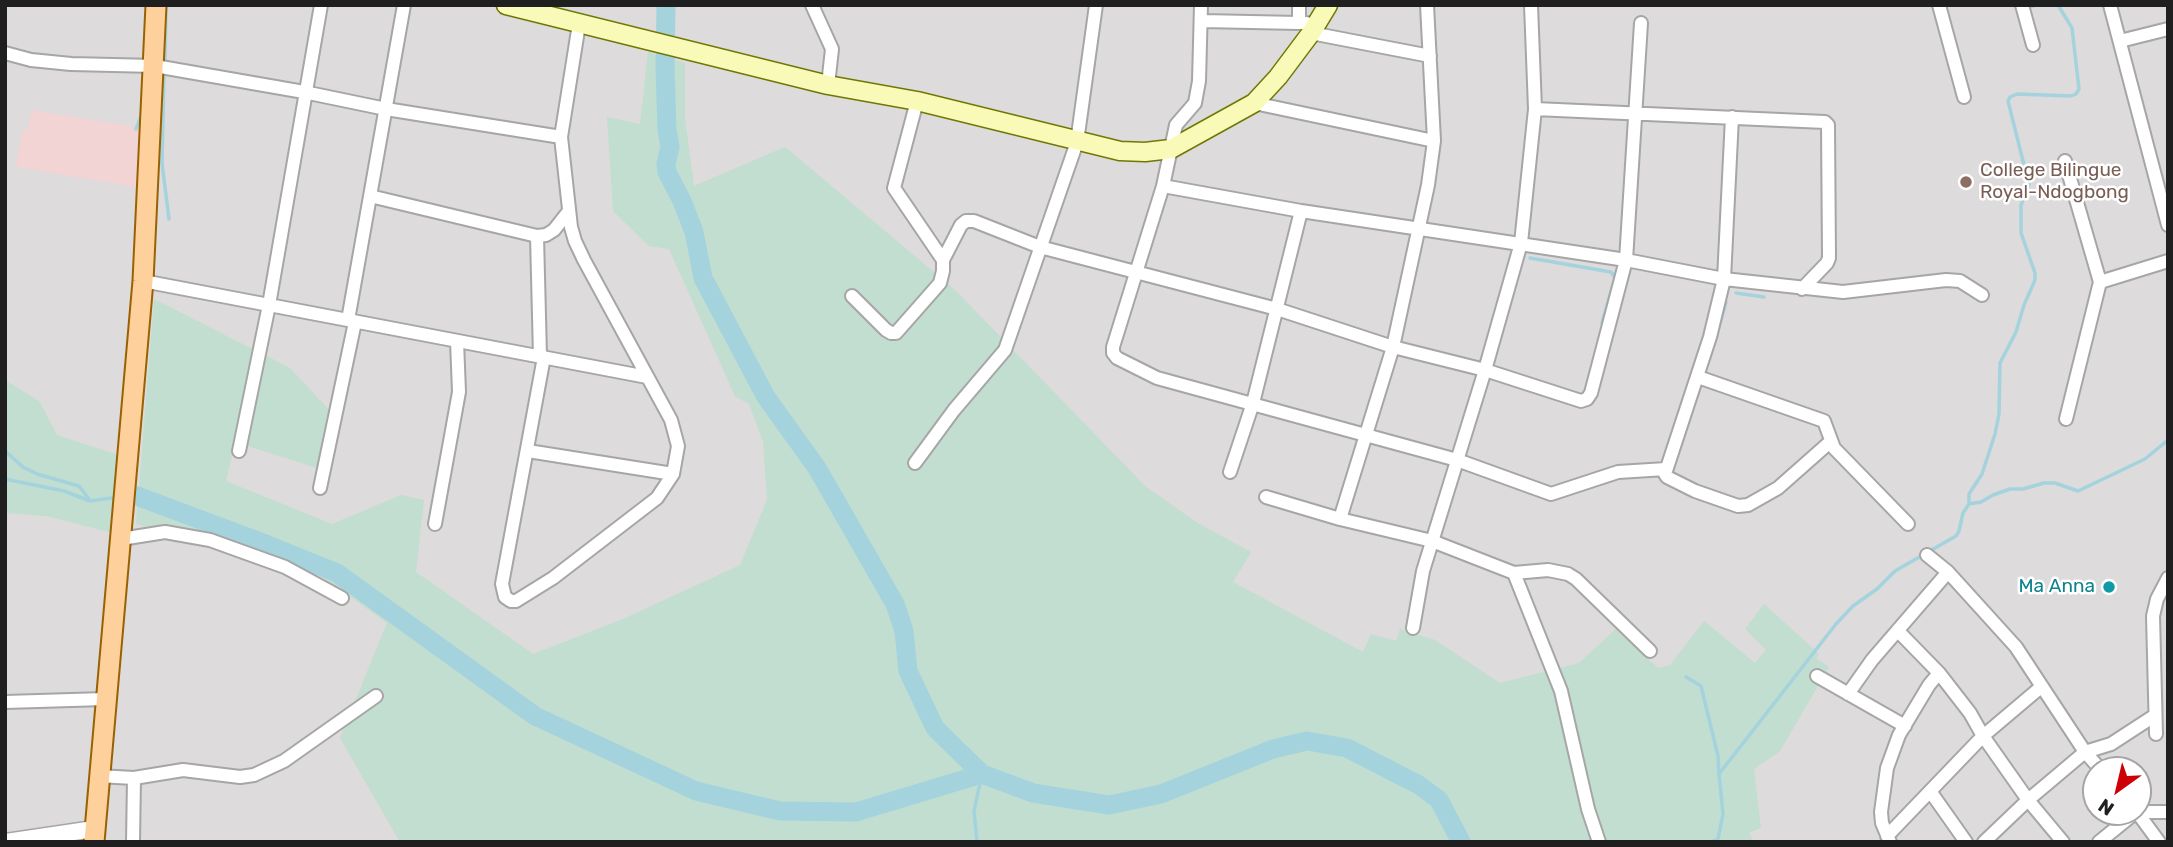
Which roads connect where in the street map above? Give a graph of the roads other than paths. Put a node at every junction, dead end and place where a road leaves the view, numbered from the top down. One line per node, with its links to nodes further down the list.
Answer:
1 (156, 5): 24 (main road)
2 (321, 5): 26 (street)
3 (404, 5): 30 (street)
4 (506, 5): 16 (main road)
5 (812, 5): 25 (street)
6 (1096, 5): 36 (street)
7 (1201, 5): 15 (street)
8 (1299, 5): 18 (street)
9 (1328, 5): 18 (main road)
10 (1427, 5): 23 (street)
11 (1531, 5): 31 (street)
12 (1939, 5): 27 (street)
13 (2022, 5): 21 (street)
14 (2110, 5): 20 (street)
15 (1202, 21): 18 (street); 37 (street)
16 (579, 23): 25 (main road); 34 (street)
17 (1641, 23): 32 (street)
18 (1309, 26): 23 (street); 29 (main road)
19 (2168, 29): 20 (street)
20 (2120, 41): 43 (street)
21 (2032, 45)
22 (5, 53): 24 (street)
23 (1430, 56): 35 (street)
24 (155, 66): 26 (street); 53 (main road)
25 (828, 85): 28 (main road)
26 (304, 92): 30 (street); 58 (street)
27 (1964, 97)
28 (917, 102): 36 (main road); 49 (street)
29 (1254, 103): 35 (street); 37 (main road)
30 (386, 109): 34 (street); 40 (street)
31 (1535, 109): 32 (street); 46 (street)
32 (1634, 113): 33 (street); 48 (street)
33 (1732, 117): 52 (street); 55 (street)
34 (561, 137): 41 (street)
35 (1434, 141): 44 (street)
36 (1077, 142): 37 (main road); 47 (street)
37 (1171, 149): 39 (street)
38 (2065, 161): 54 (street)
39 (1163, 186): 42 (street); 51 (street)
40 (370, 196): 45 (street); 60 (street)
41 (569, 211): 45 (street); 65 (street)
42 (1301, 211): 44 (street); 59 (street)
43 (2168, 225)
44 (1418, 229): 46 (street); 62 (street)
45 (537, 236): 63 (street)
46 (1521, 243): 48 (street); 64 (street)
47 (1040, 247): 49 (street); 51 (street); 74 (street)
48 (1626, 260): 52 (street); 64 (street)
49 (943, 261): 57 (street)
50 (2168, 261): 54 (street)
51 (1135, 274): 59 (street); 67 (street)
52 (1724, 279): 55 (street); 66 (street)
53 (143, 281): 58 (street); 83 (main road)
54 (2099, 282): 68 (street)
55 (1802, 289): 56 (street)
56 (1982, 295)
57 (852, 296)
58 (269, 305): 60 (street); 71 (street)
59 (1277, 309): 62 (street); 67 (street)
60 (351, 321): 61 (street); 78 (street)
61 (457, 341): 63 (street); 81 (street)
62 (1393, 347): 64 (street); 69 (street)
63 (542, 357): 65 (street); 72 (street)
64 (1485, 370): 73 (street)
65 (647, 377): 77 (street)
66 (1698, 377): 70 (street); 75 (street)
67 (1253, 403): 69 (street); 76 (street)
68 (2066, 419)
69 (1365, 436): 73 (street); 80 (street)
70 (1830, 442): 75 (street); 82 (street)
71 (239, 451)
72 (528, 451): 77 (street); 77 (street)
73 (1457, 460): 75 (street); 84 (street)
74 (915, 463)
75 (1665, 469)
76 (1230, 472)
77 (673, 474)
78 (320, 488)
79 (1266, 497): 80 (street)
80 (1340, 519): 84 (street)
81 (436, 524)
82 (1908, 524)
83 (121, 539): 89 (street); 98 (main road)
84 (1432, 541): 87 (street); 90 (street)
85 (1927, 555): 86 (street)
86 (1948, 572): 91 (street); 95 (street)
87 (1514, 573): 92 (street); 116 (street)
88 (2168, 578): 100 (street)
89 (342, 598)
90 (1413, 628)
91 (1898, 631): 93 (street); 96 (street)
92 (1650, 651)
93 (1939, 673): 101 (street); 103 (street)
94 (1817, 676): 96 (street)
95 (2041, 687): 103 (street); 104 (street)
96 (1848, 694): 101 (street)
97 (376, 696): 107 (street)
98 (105, 699): 99 (street); 106 (main road)
99 (5, 702)
100 (2154, 716): 102 (street); 104 (street)
101 (1905, 726): 113 (street)
102 (2156, 734)
103 (1983, 736): 108 (street); 109 (street)
104 (2085, 752): 105 (street); 109 (street)
105 (2089, 756)
106 (98, 776): 107 (street); 112 (main road)
107 (134, 778): 115 (street)
108 (1930, 791): 113 (street); 117 (street)
109 (2028, 800): 118 (street); 119 (street)
110 (2119, 826): 120 (street)
111 (2147, 826): 121 (street)
112 (94, 835): 114 (street)
113 (1889, 839)
114 (6, 842)
115 (133, 842)
116 (1599, 842)
117 (1966, 842)
118 (1984, 842)
119 (2063, 842)
120 (2099, 842)
121 (2158, 842)

